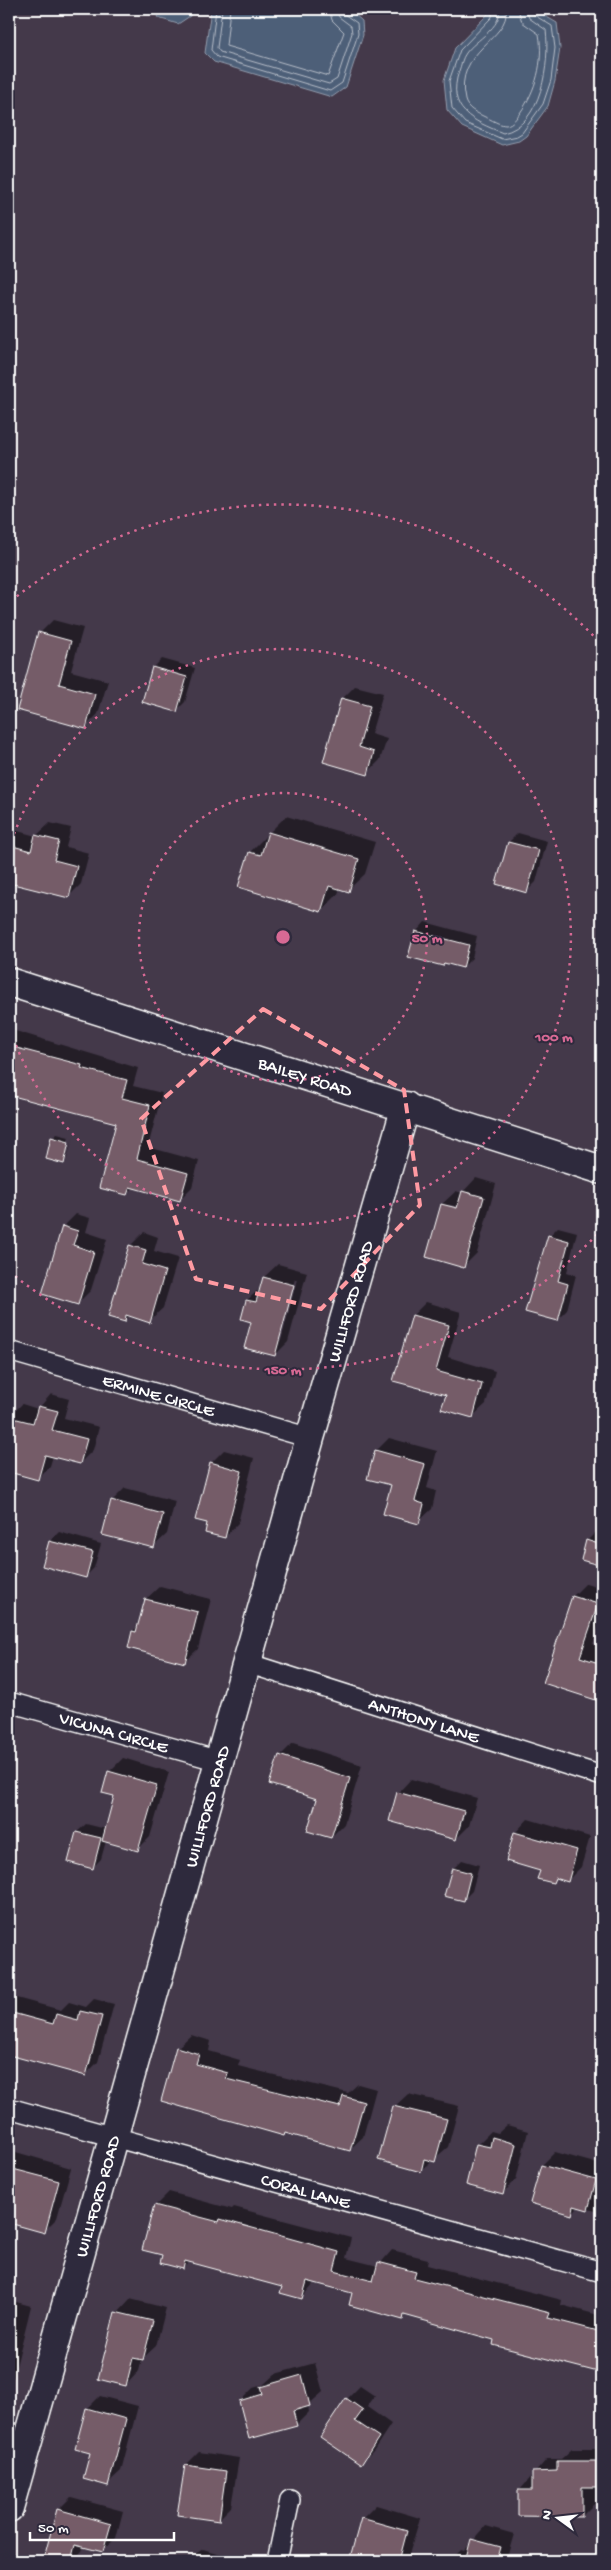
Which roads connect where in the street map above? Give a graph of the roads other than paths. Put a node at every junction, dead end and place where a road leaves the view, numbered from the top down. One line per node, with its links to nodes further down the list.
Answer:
1 (9, 982): 2 (street, BAILEY ROAD)
2 (406, 1106): 3 (street, BAILEY ROAD); 5 (street, WILLIFORD ROAD)
3 (602, 1170)
4 (9, 1350): 5 (street, ERMINE CIRCLE)
5 (310, 1438): 6 (street, WILLIFORD ROAD)
6 (247, 1663): 8 (street, WILLIFORD ROAD); 9 (street, ANTHONY LANE)
7 (9, 1702): 8 (street, VICUNA CIRCLE)
8 (219, 1761): 11 (street, WILLIFORD ROAD)
9 (602, 1776)
10 (9, 2108): 11 (street, CORAL LANE)
11 (113, 2136): 12 (street, CORAL LANE); 13 (street, WILLIFORD ROAD)
12 (602, 2272)
13 (15, 2463): 15 (street, WILLIFORD ROAD)
14 (290, 2500): 16 (street)
15 (9, 2508)
16 (277, 2561)

